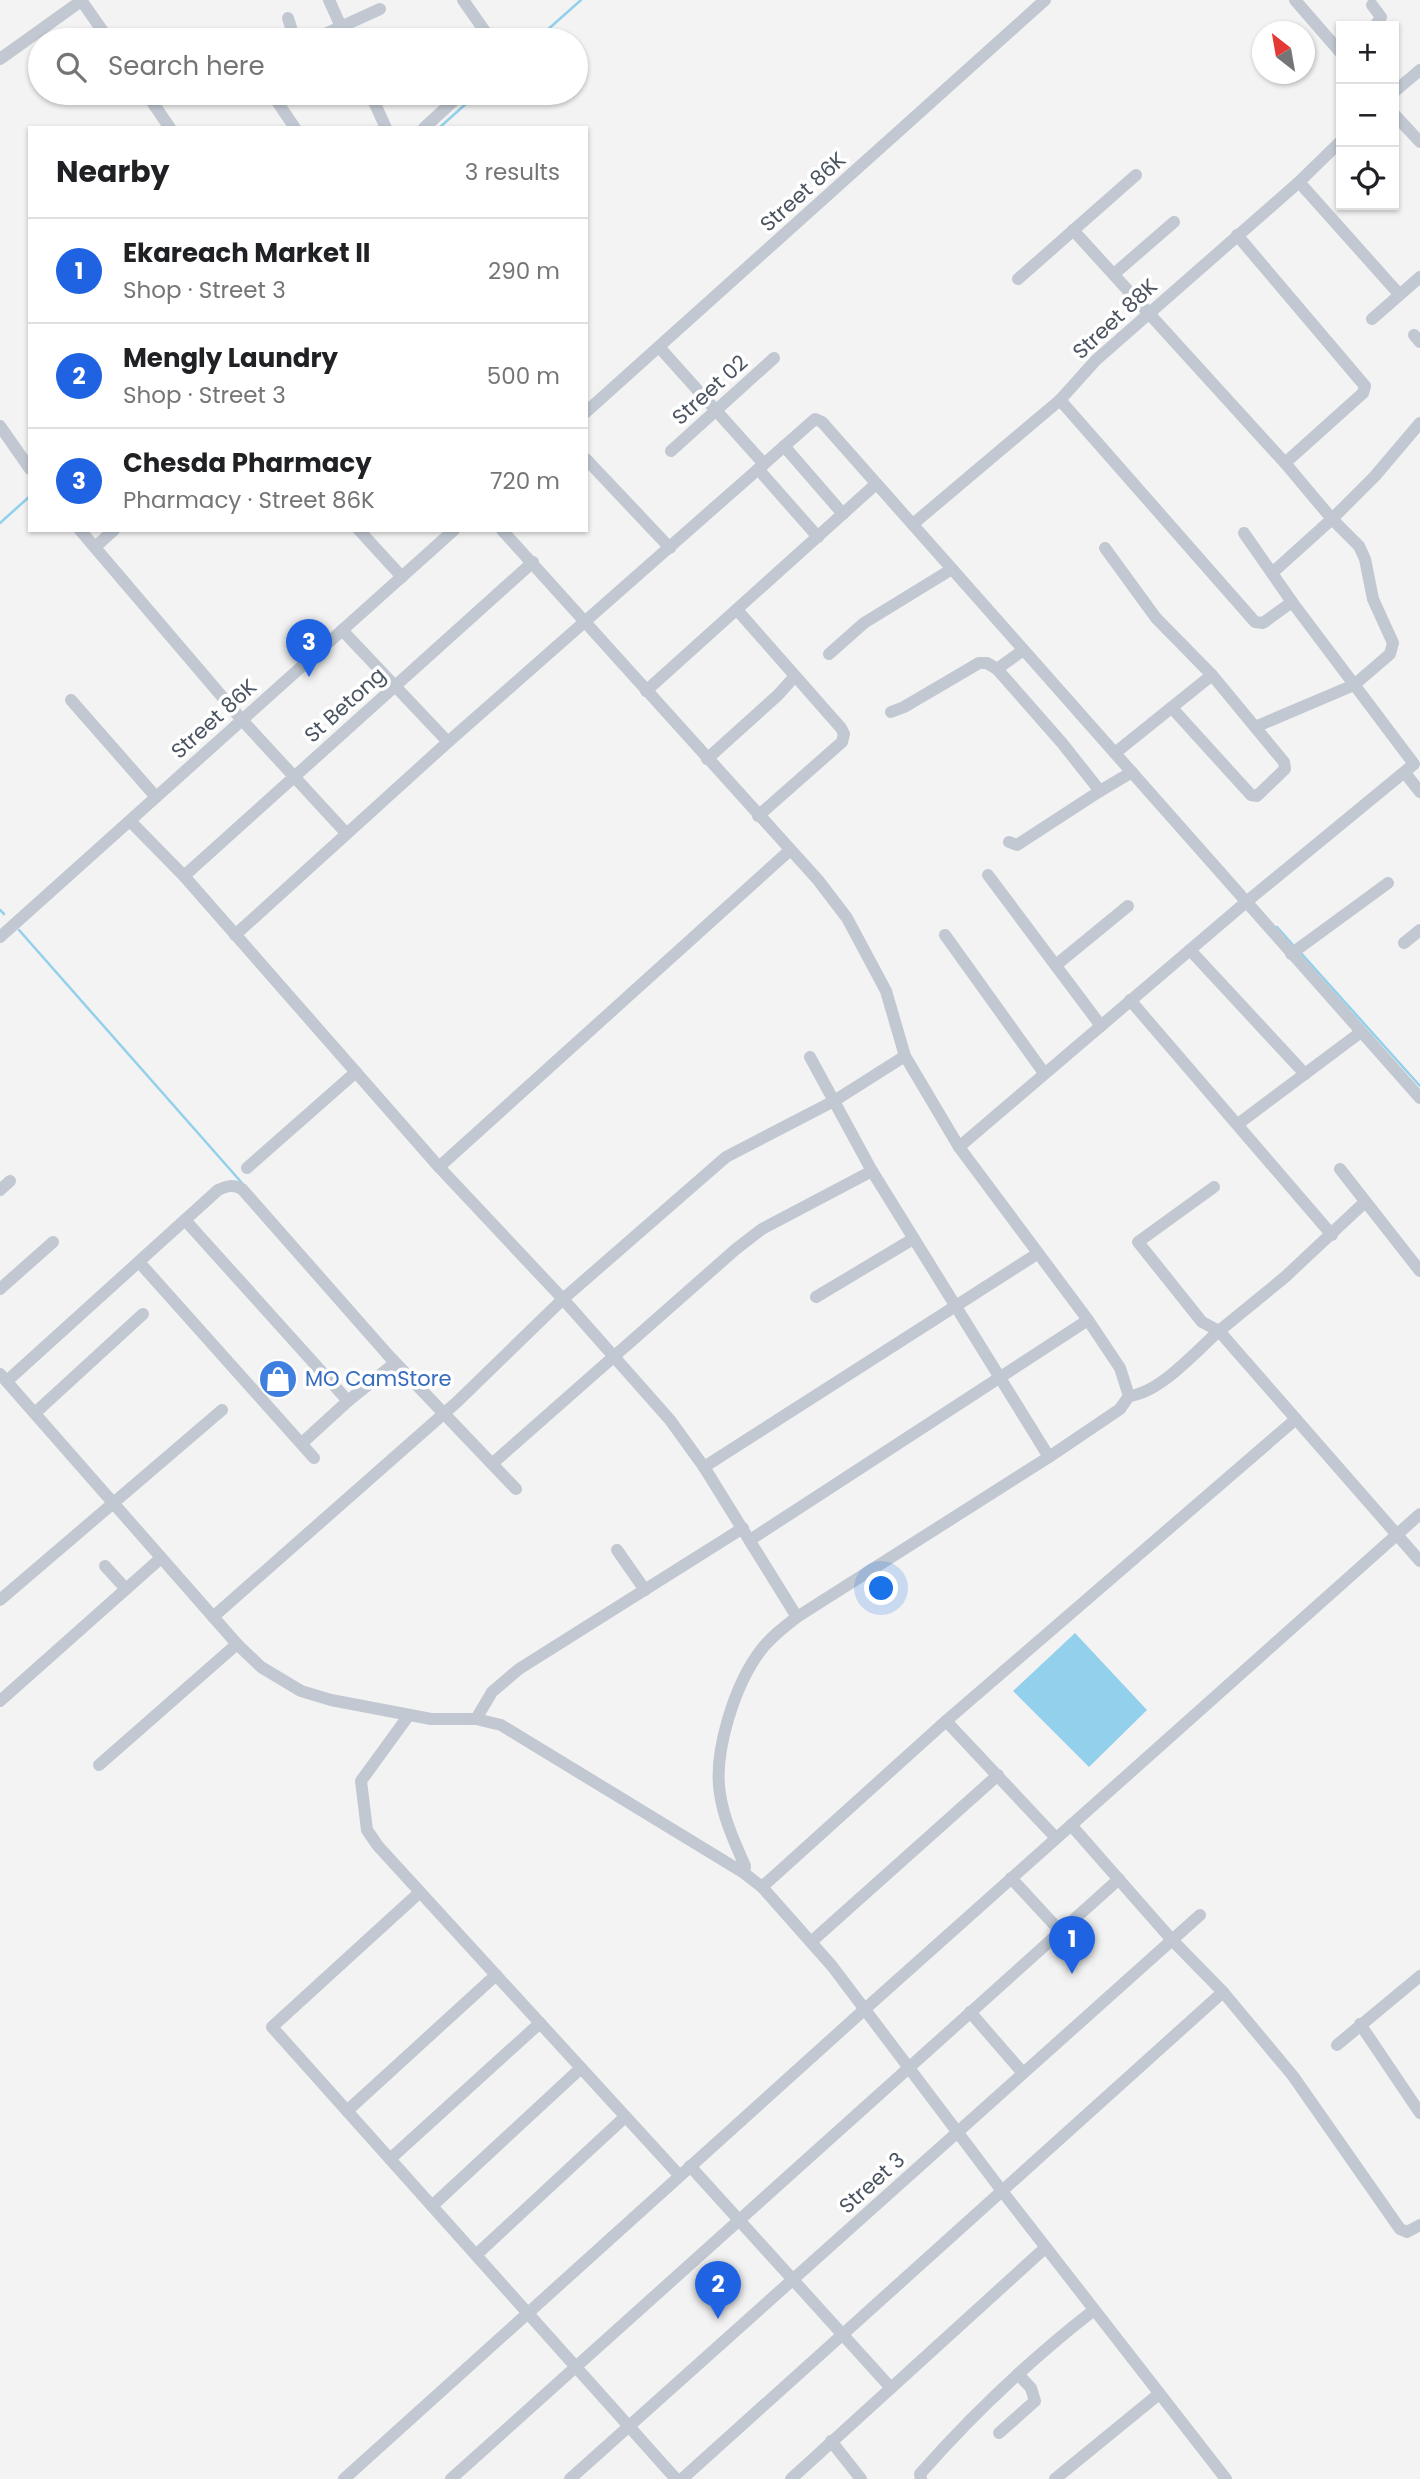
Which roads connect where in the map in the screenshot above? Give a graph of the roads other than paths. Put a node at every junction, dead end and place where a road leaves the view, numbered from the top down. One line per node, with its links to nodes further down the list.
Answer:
1 (81, 0): 11 (street); 12 (street)
2 (329, 0): 10 (street)
3 (463, 0): 14 (street)
4 (1045, 0): 42 (street, Street 86K)
5 (1296, 0): 16 (street)
6 (1372, 5): 9 (street)
7 (380, 9): 10 (street)
8 (288, 18): 13 (street)
9 (1379, 21)
10 (341, 27)
11 (43, 28)
12 (101, 28)
13 (291, 28)
14 (483, 28)
15 (28, 39): 17 (street)
16 (1336, 47)
17 (0, 59)
18 (1420, 70): 19 (street)
19 (1399, 88)
20 (154, 105): 25 (street)
21 (279, 105): 26 (street)
22 (375, 105): 27 (street)
23 (446, 105): 28 (street)
24 (1399, 119): 29 (street)
25 (169, 126)
26 (294, 126)
27 (385, 126)
28 (426, 126)
29 (1420, 142)
30 (1336, 146): 32 (street, Street 88K)
31 (1136, 175): 34 (street)
32 (1299, 182): 35 (street, Street 88K); 39 (street)
33 (1174, 222): 36 (street)
34 (1073, 230): 36 (street); 38 (street)
35 (1237, 235): 40 (street, Street 88K); 52 (street)
36 (1114, 274): 40 (street)
37 (1420, 277): 39 (street)
38 (1018, 279)
39 (1399, 294): 41 (street)
40 (1150, 313): 44 (street, Street 88K); 52 (street)
41 (1372, 319)
42 (659, 347): 45 (street, Street 86K); 46 (street)
43 (774, 358): 46 (street, Street 02)
44 (1060, 400): 58 (street, Street 88K); 73 (street)
45 (588, 410)
46 (716, 411): 50 (street, Street 02); 54 (street)
47 (1420, 423): 57 (street)
48 (0, 426): 53 (street)
49 (784, 446): 54 (street); 55 (street); 56 (street)
50 (671, 451)
51 (588, 461): 67 (street)
52 (1285, 463): 57 (street)
53 (28, 466)
54 (761, 467): 65 (street); 67 (street)
55 (876, 484): 56 (street); 58 (street)
56 (844, 514): 65 (street)
57 (1332, 519): 71 (street); 82 (street)
58 (913, 524): 70 (street)
59 (82, 532): 66 (street)
60 (112, 532): 66 (street)
61 (361, 532): 72 (street)
62 (452, 532): 72 (street, Street 86K)
63 (504, 532): 69 (street)
64 (1244, 533): 71 (street)
65 (818, 537): 74 (street)
66 (95, 547): 88 (street)
67 (670, 548): 75 (street)
68 (1105, 548): 80 (street)
69 (533, 562): 75 (street); 83 (street, St Betong)
70 (953, 569): 77 (street); 78 (street)
71 (1272, 573): 73 (street)
72 (402, 577): 76 (street, Street 86K)
73 (1292, 602): 82 (street)
74 (738, 611): 81 (street); 84 (street)
75 (586, 622): 84 (street); 90 (street)
76 (342, 630): 83 (street); 88 (street, Street 86K)
77 (1022, 650): 79 (street); 91 (street)
78 (829, 654)
79 (997, 669): 87 (street); 96 (street)
80 (1212, 675): 86 (street); 89 (street)
81 (795, 676): 92 (street); 99 (street)
82 (1354, 685): 89 (street); 94 (street)
83 (394, 687): 90 (street); 95 (street, St Betong)
84 (646, 691): 92 (street)
85 (71, 700): 98 (street)
86 (1172, 708): 89 (street); 91 (street)
87 (891, 712)
88 (242, 720): 95 (street); 98 (street, Street 86K)
89 (1255, 727)
90 (448, 742): 101 (street)
91 (1115, 753): 93 (street)
92 (707, 759): 99 (street)
93 (1132, 772): 96 (street); 107 (street)
94 (1405, 773): 97 (street); 107 (street)
95 (293, 778): 101 (street); 105 (street, St Betong)
96 (1100, 791): 102 (street)
97 (1420, 792)
98 (156, 797): 100 (street, Street 86K)
99 (758, 816): 103 (street)
100 (130, 821): 105 (street); 112 (street, Street 86K)
101 (346, 833): 110 (street)
102 (1009, 842)
103 (789, 851): 120 (street); 129 (street)
104 (988, 875): 116 (street)
105 (184, 876): 110 (street)
106 (1388, 883): 115 (street)
107 (1245, 903): 114 (street); 115 (street)
108 (1128, 906): 116 (street)
109 (1420, 930): 113 (street)
110 (236, 935): 122 (street)
111 (945, 935): 123 (street)
112 (0, 937)
113 (1404, 943)
114 (1190, 950): 117 (street); 124 (street)
115 (1296, 950): 119 (street)
116 (1056, 965): 118 (street)
117 (1130, 1000): 118 (street); 127 (street)
118 (1101, 1026): 123 (street)
119 (1361, 1032): 124 (street); 125 (street)
120 (905, 1056): 126 (street); 128 (street)
121 (810, 1057): 126 (street)
122 (356, 1072): 129 (street); 130 (street)
123 (1044, 1073): 128 (street)
124 (1305, 1074): 127 (street)
125 (1420, 1098)
126 (834, 1101): 132 (street); 144 (street)
127 (1238, 1124): 136 (street)
128 (959, 1147): 139 (street)
129 (439, 1167): 144 (street)
130 (247, 1168)
131 (1340, 1169): 134 (street)
132 (872, 1171): 137 (street); 149 (street)
133 (1214, 1187): 148 (street)
134 (1365, 1202): 136 (street); 141 (street)
135 (185, 1220): 140 (street); 150 (street); 154 (street)
136 (1332, 1235): 148 (street)
137 (913, 1239): 143 (street); 145 (street)
138 (53, 1241): 142 (street)
139 (1037, 1254): 145 (street); 147 (street)
140 (139, 1262): 151 (street); 159 (street)
141 (1420, 1271)
142 (0, 1289)
143 (816, 1297)
144 (563, 1299): 149 (street); 157 (street)
145 (955, 1305): 152 (street); 163 (street)
146 (143, 1314): 156 (street)
147 (1088, 1320): 152 (street); 153 (street)
148 (1219, 1331): 153 (street); 158 (street)
149 (613, 1356): 162 (street); 163 (street)
150 (396, 1363): 154 (street); 157 (street)
151 (3, 1378): 156 (street)
152 (999, 1378): 160 (street); 169 (street)
153 (1129, 1396): 160 (street)
154 (348, 1401): 159 (street)
155 (222, 1410): 165 (street)
156 (35, 1413): 165 (street)
157 (444, 1413): 162 (street); 177 (street)
158 (1296, 1419): 168 (street); 183 (street)
159 (302, 1443): 161 (street)
160 (1049, 1457): 178 (street)
161 (314, 1458)
162 (493, 1463): 164 (street)
163 (704, 1467): 167 (street)
164 (516, 1489)
165 (112, 1503): 171 (street); 176 (street)
166 (1420, 1514): 168 (street)
167 (743, 1528): 169 (street); 175 (street)
168 (1397, 1535): 172 (street); 186 (street)
169 (750, 1540): 178 (street)
170 (617, 1550): 175 (street)
171 (161, 1558): 174 (street); 177 (street)
172 (1420, 1560)
173 (105, 1566): 174 (street)
174 (125, 1589): 180 (street)
175 (645, 1590): 182 (street)
176 (0, 1600)
177 (213, 1617): 179 (street)
178 (797, 1617): 188 (street)
179 (237, 1644): 181 (street); 184 (street)
180 (0, 1701)
181 (409, 1715): 182 (street); 192 (street)
182 (476, 1718): 188 (street)
183 (946, 1721): 185 (street); 191 (street)
184 (99, 1765)
185 (998, 1775): 187 (street); 196 (street)
186 (1071, 1825): 187 (street); 190 (street)
187 (1056, 1838): 189 (street)
188 (744, 1873): 191 (street)
189 (1011, 1878): 194 (street); 200 (street)
190 (1119, 1879): 194 (street); 195 (street)
191 (762, 1887): 196 (street)
192 (420, 1892): 197 (street); 208 (street)
193 (1200, 1915): 195 (street, Street 3)
194 (1060, 1931): 201 (street)
195 (1172, 1940): 199 (street); 207 (street, Street 3)
196 (811, 1942): 200 (street)
197 (496, 1975): 202 (street); 208 (street)
198 (1418, 1983): 203 (street)
199 (1223, 1992): 215 (street); 218 (street)
200 (864, 2009): 206 (street); 213 (street)
201 (970, 2012): 206 (street); 207 (street)
202 (540, 2023): 205 (street); 212 (street)
203 (1360, 2024): 204 (street); 209 (street)
204 (1337, 2045)
205 (581, 2068): 210 (street); 216 (street)
206 (908, 2068): 211 (street); 217 (street)
207 (1023, 2073): 211 (street, Street 3)
208 (347, 2111): 212 (street)
209 (1420, 2113)
210 (625, 2117): 214 (street); 220 (street)
211 (957, 2133): 215 (street); 221 (street, Street 3)
212 (390, 2159): 216 (street)
213 (690, 2166): 214 (street); 217 (street)
214 (679, 2175): 223 (street)
215 (1002, 2191): 219 (street); 224 (street)
216 (432, 2206): 220 (street)
217 (739, 2220): 221 (street); 225 (street)
218 (1420, 2225)
219 (1045, 2248): 222 (street); 227 (street)
220 (476, 2255): 223 (street)
221 (793, 2279): 224 (street); 229 (street, Street 3)
222 (1094, 2310): 226 (street); 228 (street)
223 (527, 2312): 225 (street); 232 (street)
224 (843, 2334): 227 (street); 236 (street)
225 (575, 2367): 229 (street); 233 (street)
226 (1018, 2374): 230 (street); 239 (street)
227 (891, 2388): 231 (street)
228 (1159, 2394): 240 (street); 241 (street)
229 (629, 2426): 234 (street, Street 3); 235 (street)
230 (999, 2433)
231 (831, 2441): 237 (street); 238 (street)
232 (344, 2479)
233 (451, 2479)
234 (570, 2479)
235 (676, 2479)
236 (682, 2479)
237 (791, 2479)
238 (861, 2479)
239 (921, 2479)
240 (1055, 2479)
241 (1226, 2479)

